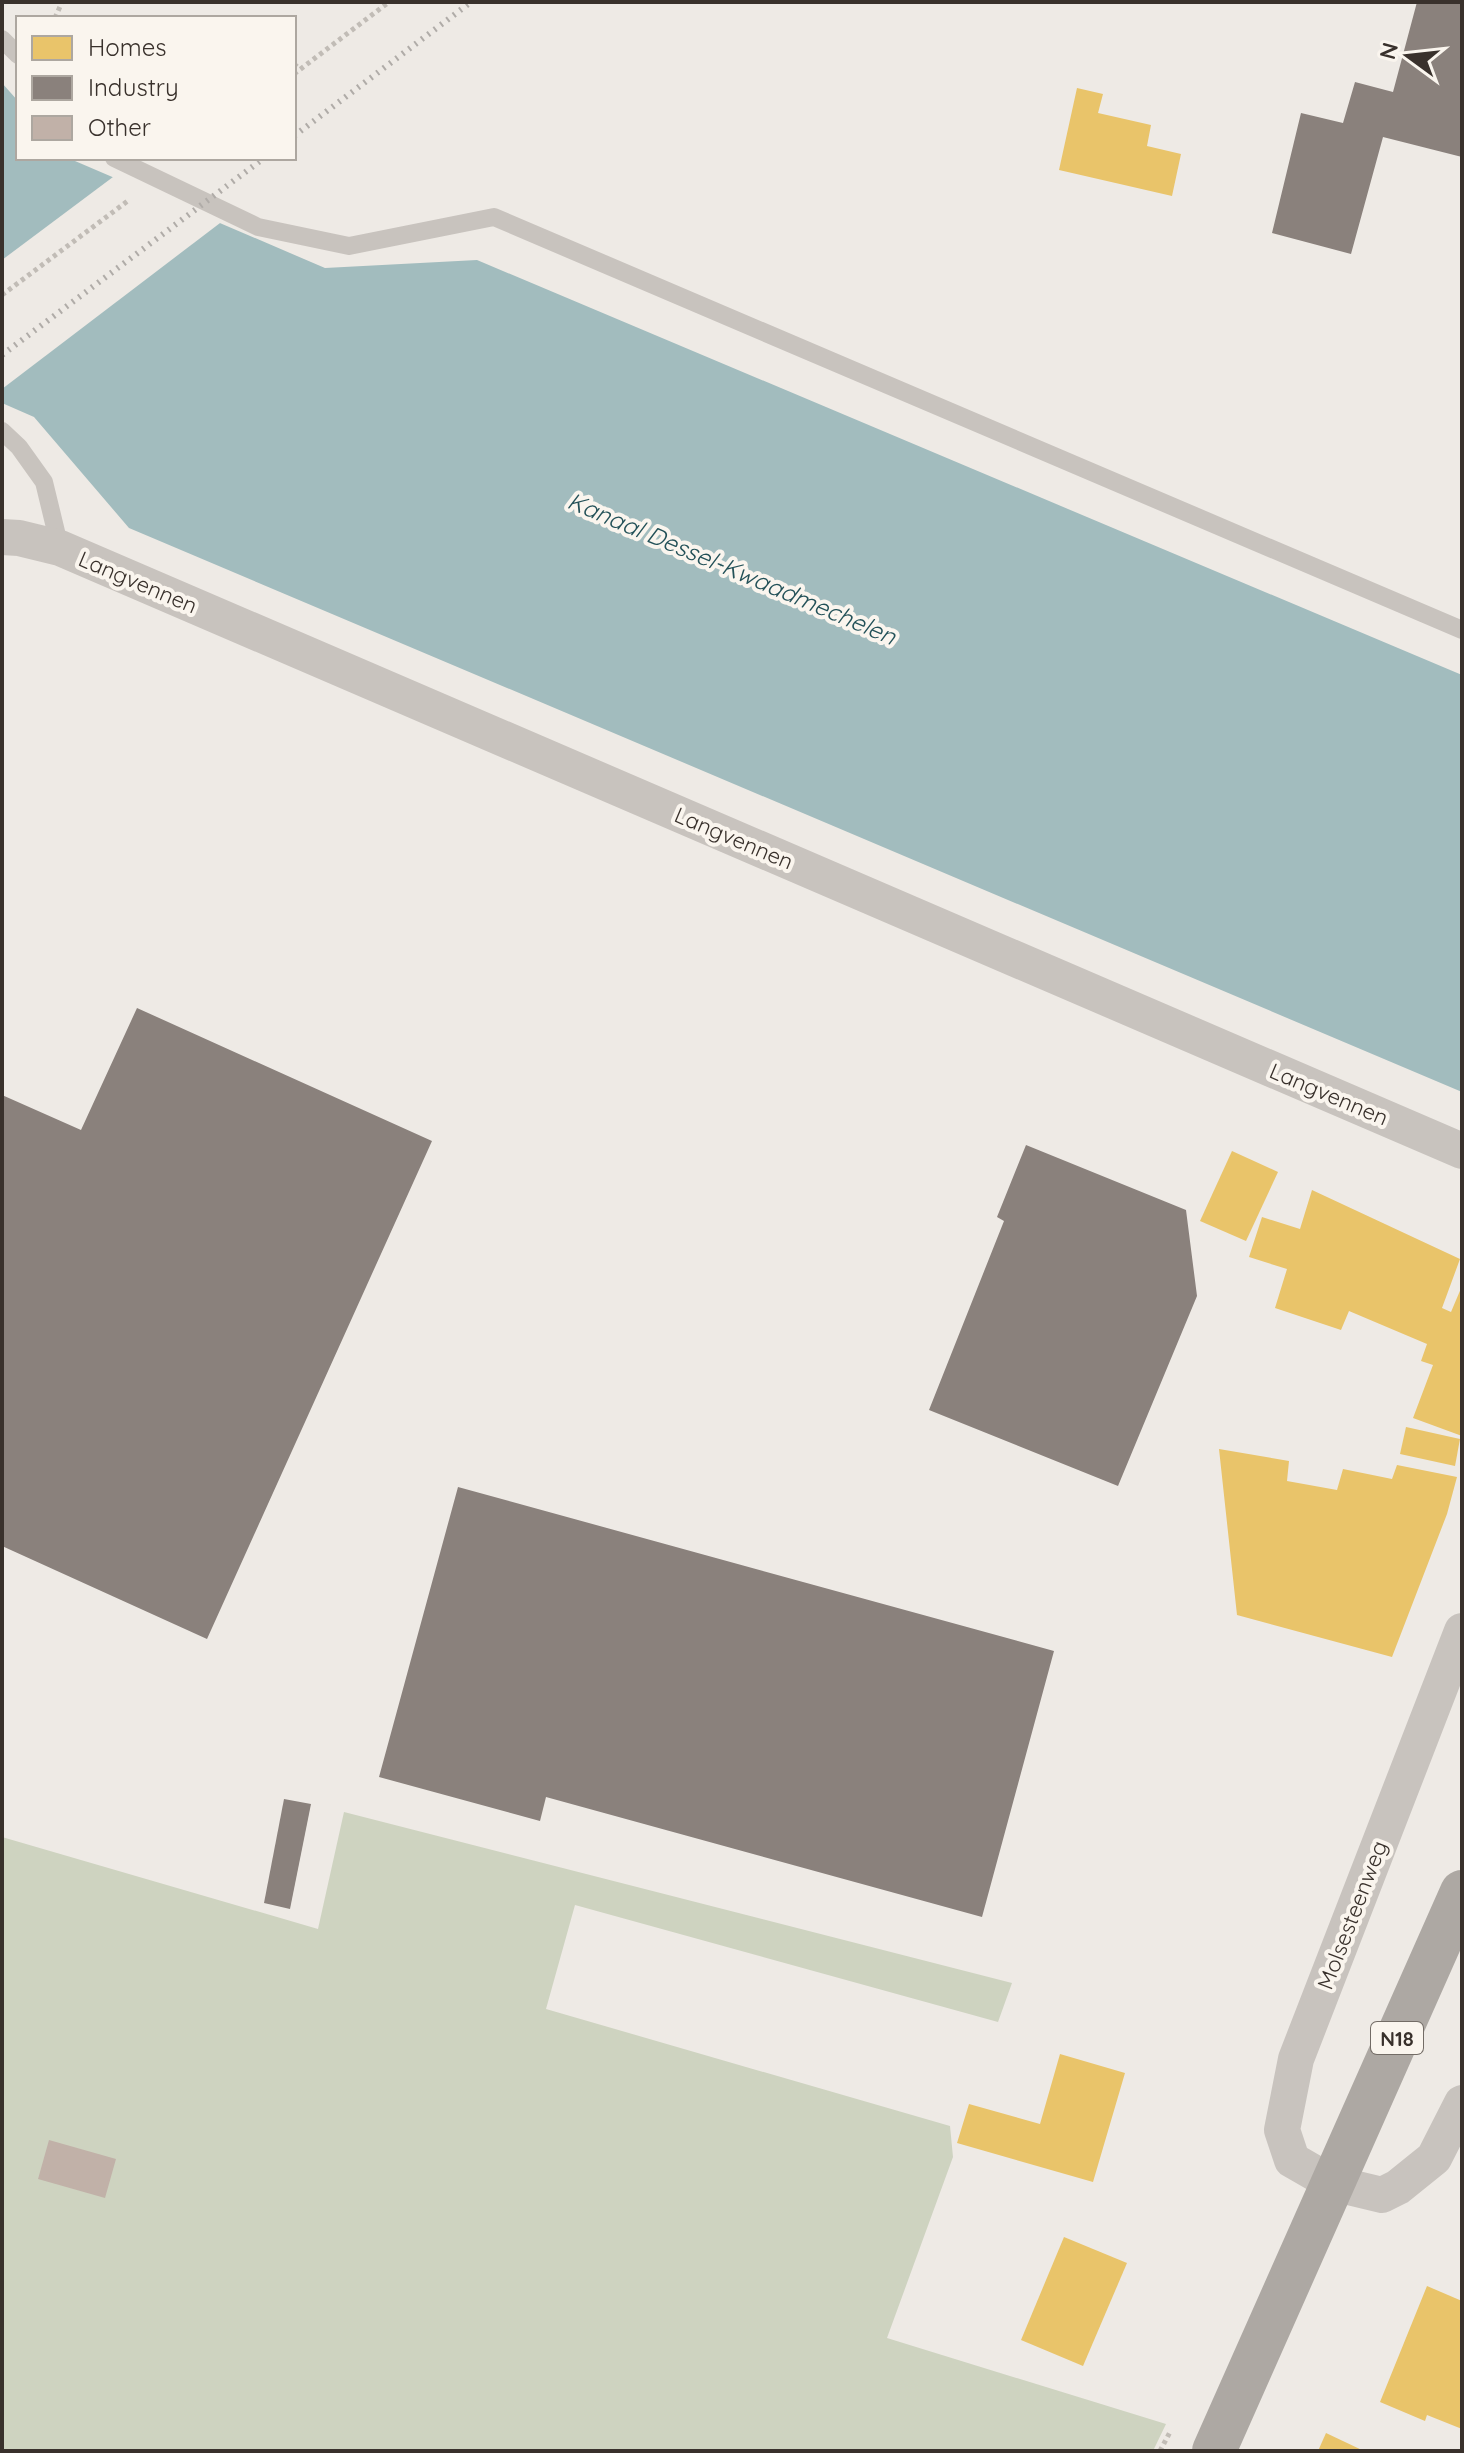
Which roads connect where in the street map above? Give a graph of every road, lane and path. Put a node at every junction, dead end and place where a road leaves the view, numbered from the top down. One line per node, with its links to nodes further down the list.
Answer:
1 (389, 2): 3 (path)
2 (296, 66): 3 (path)
3 (300, 69): 4 (path)
4 (296, 72)
5 (118, 160): 11 (lane)
6 (136, 195): 7 (path)
7 (2, 295)
8 (2, 431): 10 (lane)
9 (2, 537): 10 (street, Langvennen)
10 (60, 548): 12 (street, Langvennen)
11 (1462, 630)
12 (1462, 1151)
13 (1462, 1631): 16 (street, Molsesteenweg)
14 (1462, 1892): 16 (main road, N18)
15 (1462, 2103): 16 (street, Molsesteenweg)
16 (1332, 2183): 17 (main road, N18)
17 (1214, 2451)

